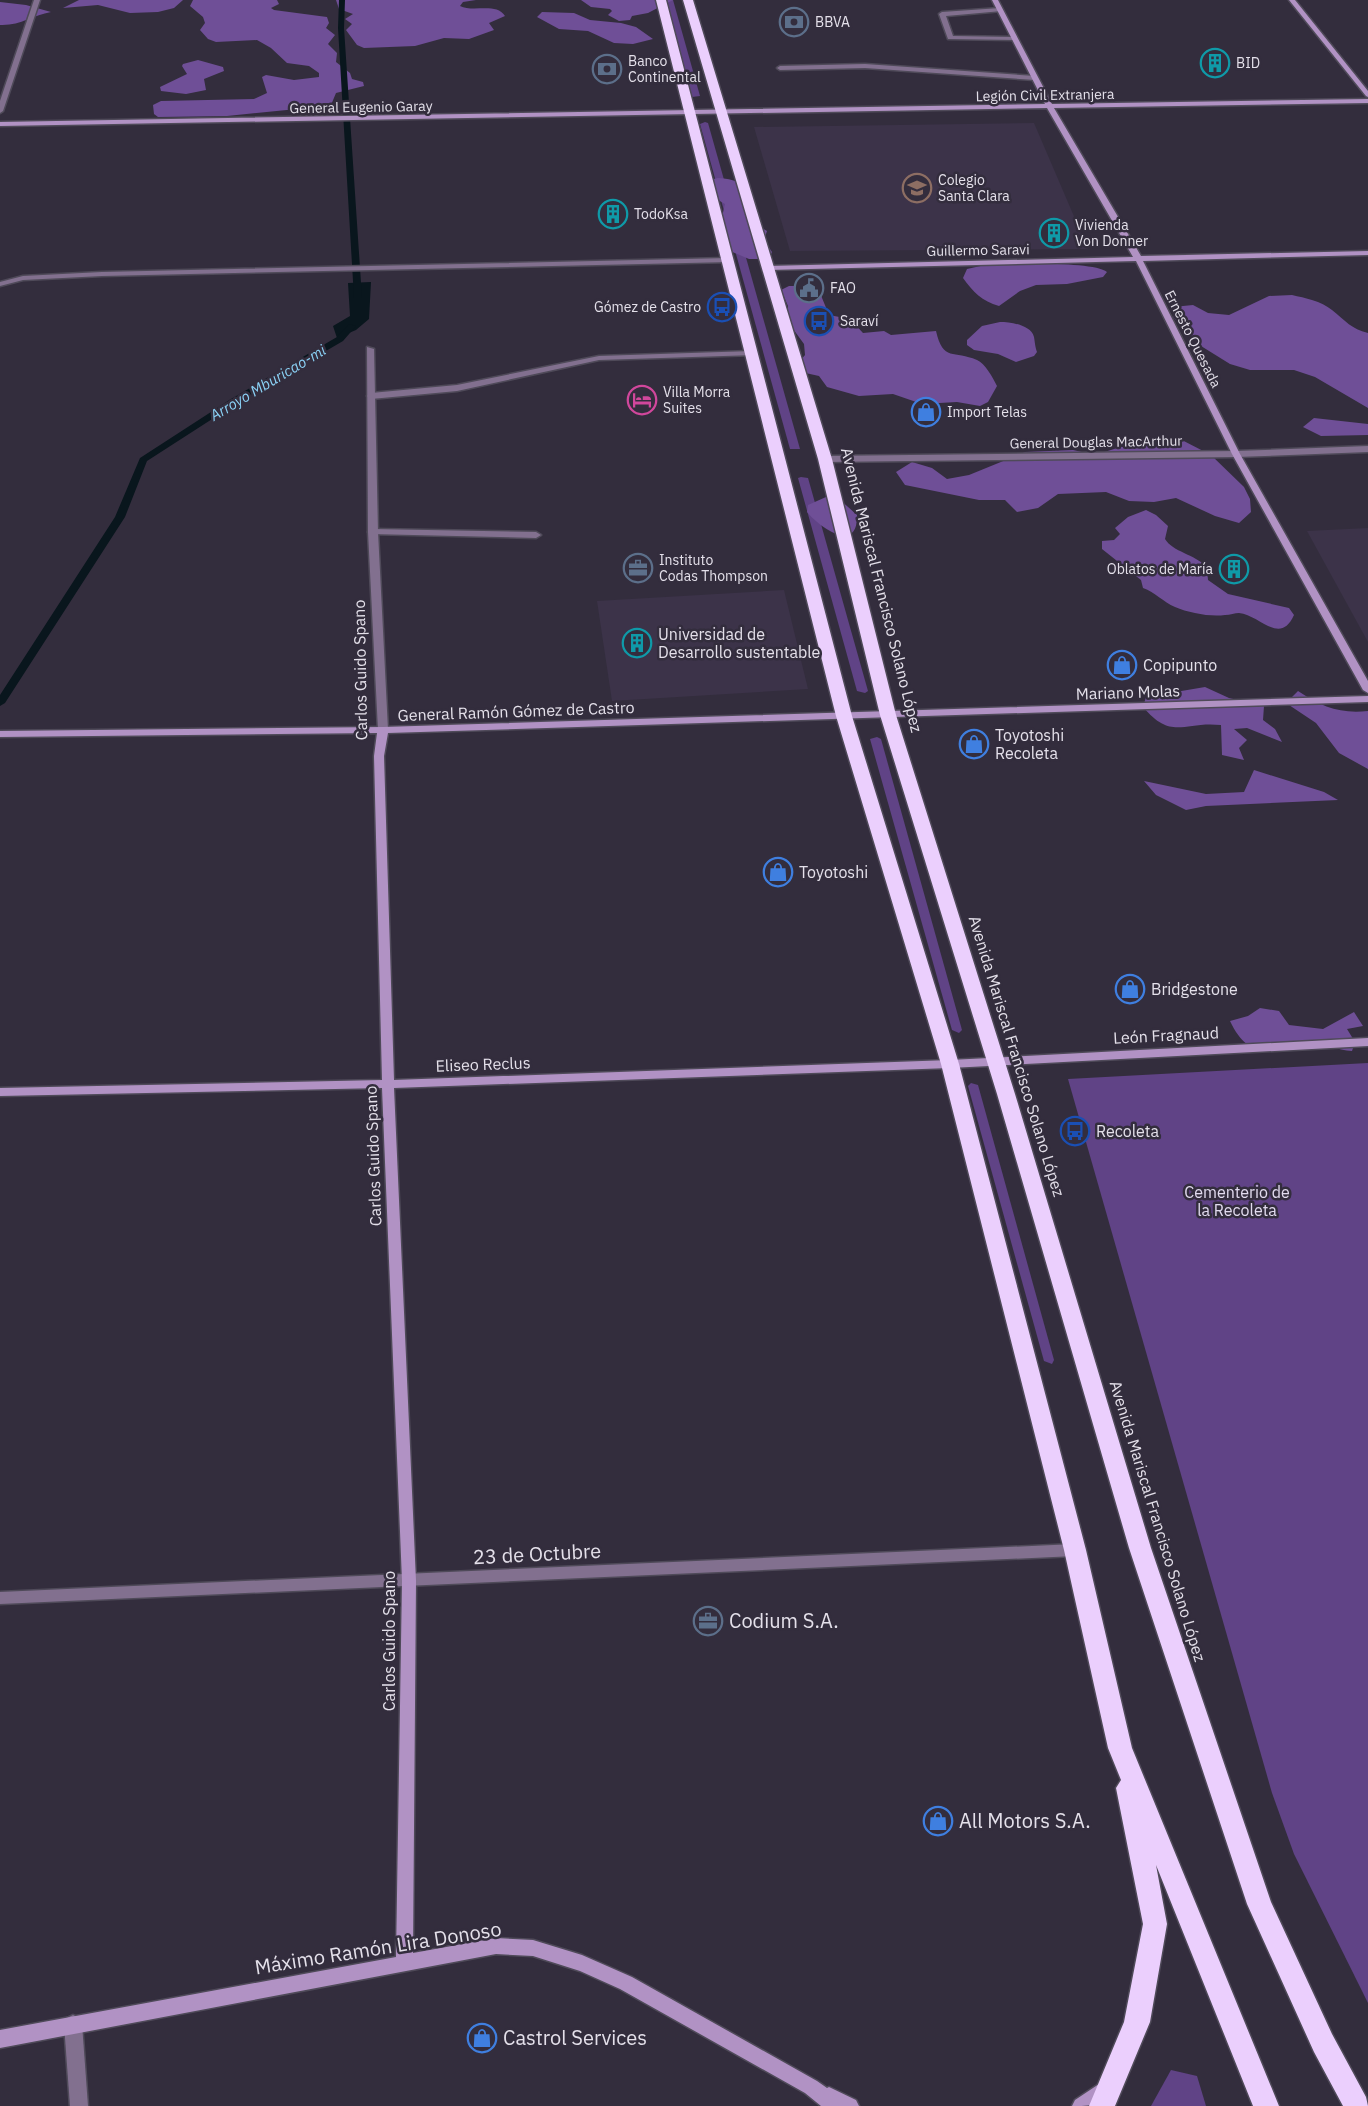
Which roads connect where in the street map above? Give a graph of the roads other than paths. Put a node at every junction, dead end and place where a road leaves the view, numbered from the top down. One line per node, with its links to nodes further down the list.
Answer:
1 (37, 0): 13 (street)
2 (661, 0): 15 (highway)
3 (688, 0): 14 (highway, Avenida Mariscal Francisco Solano López)
4 (995, 0): 6 (street, Ernesto Quesada)
5 (1292, 0): 10 (street)
6 (1000, 10): 7 (street, Ernesto Quesada); 7 (street)
7 (1014, 39): 9 (street, Ernesto Quesada)
8 (780, 68): 9 (street)
9 (1035, 78): 12 (street, Ernesto Quesada)
10 (1368, 95)
11 (1368, 100): 12 (street, Legión Civil Extranjera)
12 (1050, 106): 14 (street, Legión Civil Extranjera); 19 (street, Ernesto Quesada)
13 (0, 111)
14 (722, 112): 15 (street, General Eugenio Garay); 20 (highway, Avenida Mariscal Francisco Solano López)
15 (690, 113): 16 (street, General Eugenio Garay); 18 (highway)
16 (0, 124)
17 (1368, 253): 19 (street, Guillermo Saravi)
18 (728, 260): 21 (street); 23 (highway)
19 (1139, 260): 20 (street, Guillermo Saravi); 26 (street, Ernesto Quesada)
20 (768, 268): 27 (highway, Avenida Mariscal Francisco Solano López)
21 (0, 284)
22 (370, 350): 24 (street, Carlos Guido Spano)
23 (752, 353): 24 (street); 33 (highway)
24 (371, 396): 28 (street, Carlos Guido Spano)
25 (1368, 449): 26 (street, General Douglas MacArthur)
26 (1236, 454): 27 (street, General Douglas MacArthur); 30 (street, Ernesto Quesada)
27 (825, 459): 32 (highway, Avenida Mariscal Francisco Solano López)
28 (373, 532): 29 (street); 34 (street, Carlos Guido Spano)
29 (536, 535)
30 (1368, 690)
31 (1368, 699): 32 (street, Mariano Molas)
32 (888, 715): 33 (street, General Ramón Gómez de Castro); 37 (highway, Avenida Mariscal Francisco Solano López)
33 (844, 716): 34 (street, General Ramón Gómez de Castro); 38 (highway)
34 (383, 730): 35 (street, General Ramón Gómez de Castro); 39 (street, Carlos Guido Spano)
35 (0, 734)
36 (1368, 1042): 37 (street, León Fragnaud)
37 (996, 1060): 38 (street, León Fragnaud); 56 (highway, Avenida Mariscal Francisco Solano López)
38 (958, 1063): 39 (street, Eliseo Reclus); 41 (highway)
39 (389, 1084): 40 (street, Eliseo Reclus); 42 (street, Carlos Guido Spano)
40 (0, 1092)
41 (1075, 1550): 42 (street, 23 de Octubre); 44 (highway)
42 (409, 1581): 43 (street, 23 de Octubre); 45 (street, Carlos Guido Spano)
43 (0, 1599)
44 (1120, 1748): 48 (highway); 55 (highway)
45 (404, 1962): 46 (street, Máximo Ramón Lira Donoso); 49 (street, Máximo Ramón Lira Donoso)
46 (73, 2024): 47 (street, Máximo Ramón Lira Donoso); 50 (street)
47 (0, 2039)
48 (1113, 2083): 53 (street); 54 (highway)
49 (811, 2087): 51 (street, Máximo Ramón Lira Donoso); 52 (street)
50 (79, 2106)
51 (835, 2106)
52 (850, 2106)
53 (1081, 2106)
54 (1102, 2106)
55 (1266, 2106)
56 (1357, 2106)

